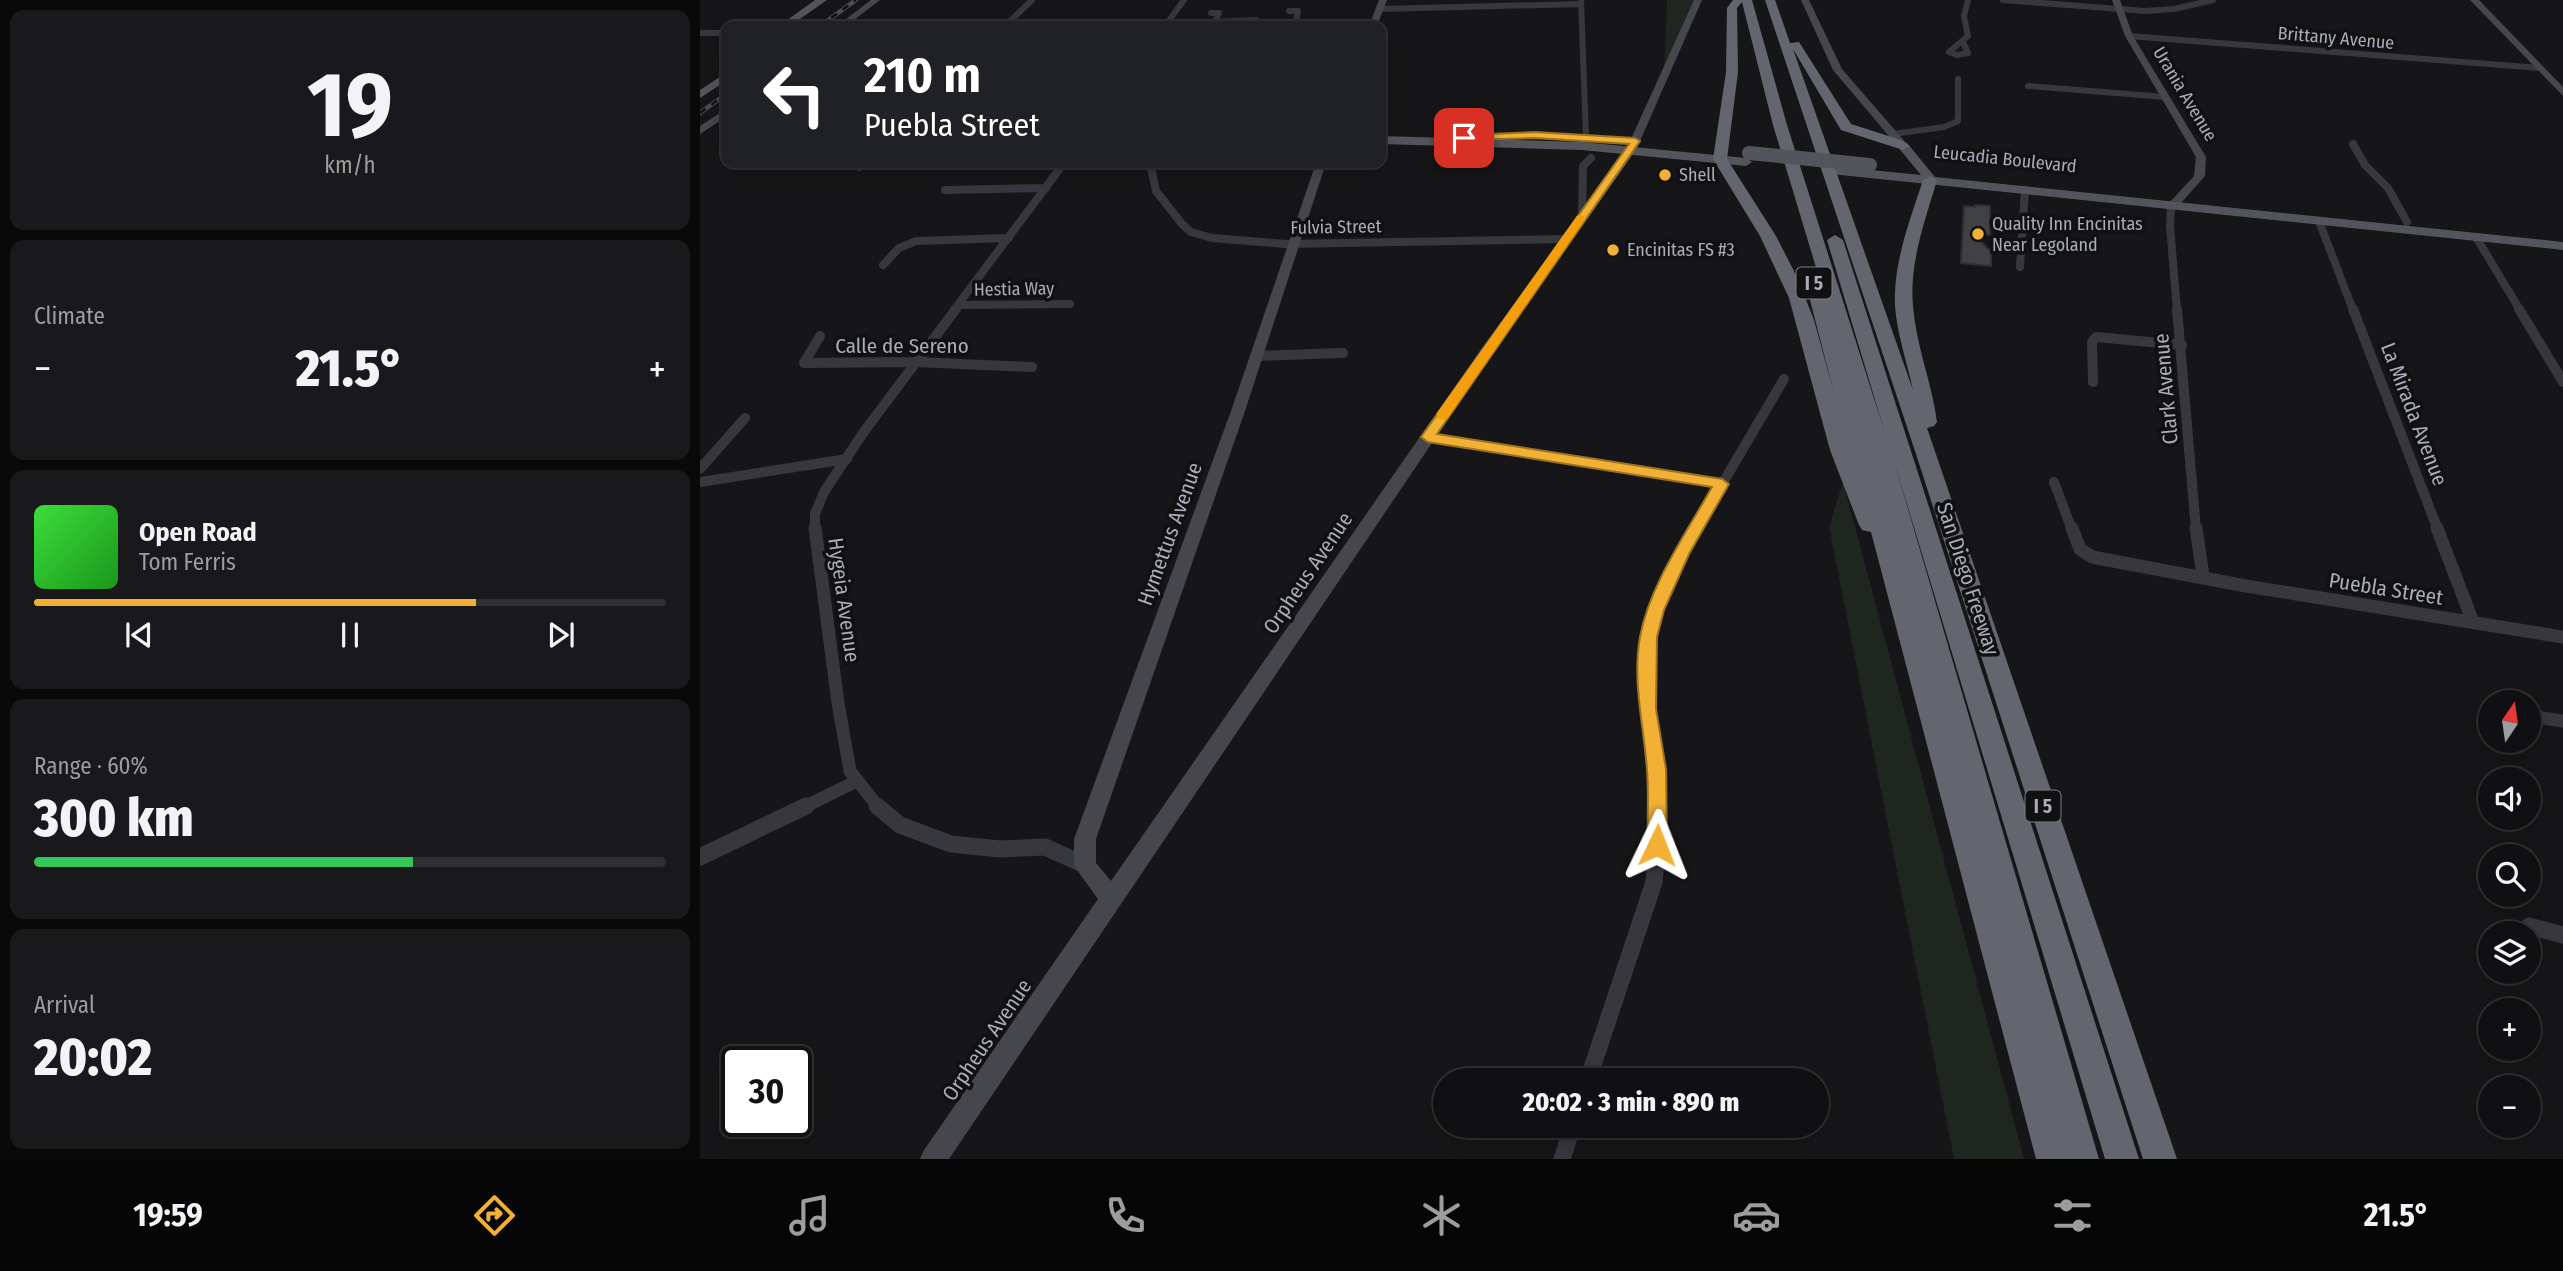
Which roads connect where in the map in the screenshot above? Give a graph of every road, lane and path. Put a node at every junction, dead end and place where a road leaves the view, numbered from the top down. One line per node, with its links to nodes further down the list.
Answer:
1 (822, 0): 21 (main road)
2 (835, 0): 22 (main road)
3 (876, 0): 23 (street)
4 (1032, 0): 24 (street)
5 (1184, 0): 25 (street)
6 (1698, 0): 52 (street, Orpheus Avenue)
7 (1738, 0): 54 (highway); 94 (highway, I 5)
8 (1747, 0): 111 (highway)
9 (1805, 0): 47 (street)
10 (1968, 0): 33 (street)
11 (2003, 0): 17 (street)
12 (2213, 0): 17 (street)
13 (2474, 0): 34 (street)
14 (1581, 2): 16 (street); 48 (street)
15 (1767, 3): 46 (highway); 88 (highway, San Diego Freeway / I 5); 112 (highway)
16 (1381, 4): 29 (street)
17 (2117, 4): 32 (street, Urania Avenue)
18 (1289, 11): 28 (street)
19 (1211, 13): 26 (street)
20 (1253, 13): 27 (street)
21 (791, 21)
22 (804, 21)
23 (848, 21)
24 (1010, 21)
25 (1169, 21)
26 (1215, 21)
27 (1258, 21)
28 (1296, 21)
29 (1375, 21)
30 (700, 33): 31 (street)
31 (721, 33)
32 (2129, 36): 34 (street, Brittany Avenue); 43 (street, Urania Avenue)
33 (1963, 43)
34 (2540, 68): 40 (street)
35 (721, 70): 38 (main road)
36 (1958, 79): 47 (street)
37 (721, 80): 41 (main road)
38 (700, 85)
39 (2028, 86): 43 (street)
40 (2563, 93)
41 (700, 95): 42 (main road)
42 (721, 95)
43 (2165, 97): 63 (street, Urania Avenue)
44 (721, 116): 45 (street)
45 (700, 131)
46 (1860, 134): 47 (highway); 53 (highway)
47 (1893, 134): 53 (street)
48 (1586, 137): 49 (main road, Leucadia Boulevard); 52 (main road, Leucadia Boulevard)
49 (1443, 140): 50 (main road, Leucadia Boulevard); 52 (main road, Leucadia Boulevard)
50 (1386, 141)
51 (2353, 144): 66 (street)
52 (1633, 146): 54 (main road, Leucadia Boulevard); 64 (street, Orpheus Avenue)
53 (1903, 146): 59 (main road)
54 (1720, 155): 59 (main road, Leucadia Boulevard); 94 (highway)
55 (1591, 158): 64 (street)
56 (1060, 168): 60 (street, Hygeia Avenue)
57 (1151, 168): 71 (street, Fulvia Street)
58 (1322, 168): 71 (street, Hymettus Avenue)
59 (1927, 175): 62 (main road, Leucadia Boulevard); 63 (main road, Leucadia Boulevard); 88 (highway)
60 (1046, 188): 61 (street); 68 (street, Hygeia Avenue)
61 (945, 190)
62 (2025, 190): 63 (main road, Leucadia Boulevard); 74 (street)
63 (2176, 201): 65 (main road, Leucadia Boulevard); 66 (main road, Leucadia Boulevard); 78 (street, Clark Avenue)
64 (1582, 217): 70 (street, Orpheus Avenue)
65 (2319, 221): 67 (main road, Leucadia Boulevard); 96 (street, La Mirada Avenue)
66 (2407, 222): 69 (main road, Leucadia Boulevard)
67 (2476, 237): 72 (main road, Leucadia Boulevard); 85 (street)
68 (1009, 238): 73 (street); 76 (street, Hygeia Avenue)
69 (2563, 238)
70 (1566, 239): 71 (street, Fulvia Street); 87 (street, Orpheus Avenue)
71 (1296, 243): 80 (street, Hymettus Avenue)
72 (2563, 246)
73 (883, 265)
74 (2020, 267)
75 (1070, 304): 76 (street, Hestia Way)
76 (959, 305): 81 (street, Hygeia Avenue)
77 (820, 336): 81 (street, Calle de Sereno)
78 (2182, 345): 84 (street); 95 (street, Clark Avenue)
79 (1343, 353): 80 (street)
80 (1257, 356): 102 (street, Hymettus Avenue)
81 (916, 362): 82 (street, Calle de Sereno); 89 (street, Hygeia Avenue)
82 (1032, 367)
83 (1784, 379): 93 (street)
84 (2093, 382)
85 (2563, 382)
86 (745, 418): 90 (street)
87 (1428, 437): 93 (street); 103 (street, Orpheus Avenue)
88 (1926, 454): 113 (highway, San Diego Freeway / I 5)
89 (847, 459): 91 (street); 100 (street, Hygeia Avenue)
90 (700, 469)
91 (700, 482)
92 (2054, 482): 95 (street, Puebla Street)
93 (1722, 484): 106 (street)
94 (1891, 565): 110 (highway, I 5)
95 (2203, 576): 96 (street, Puebla Street)
96 (2473, 622): 97 (street, Puebla Street)
97 (2563, 637)
98 (2541, 718): 99 (street)
99 (2563, 721)
100 (857, 782): 101 (street); 102 (street, Hygeia Avenue)
101 (700, 857)
102 (1085, 865): 103 (street)
103 (1111, 898): 108 (street, Orpheus Avenue)
104 (2541, 929): 105 (street)
105 (2563, 935)
106 (1592, 1068)
107 (1569, 1138): 109 (street)
108 (933, 1159)
109 (1562, 1159)
110 (2053, 1159)
111 (2082, 1159)
112 (2122, 1159)
113 (2160, 1159)

